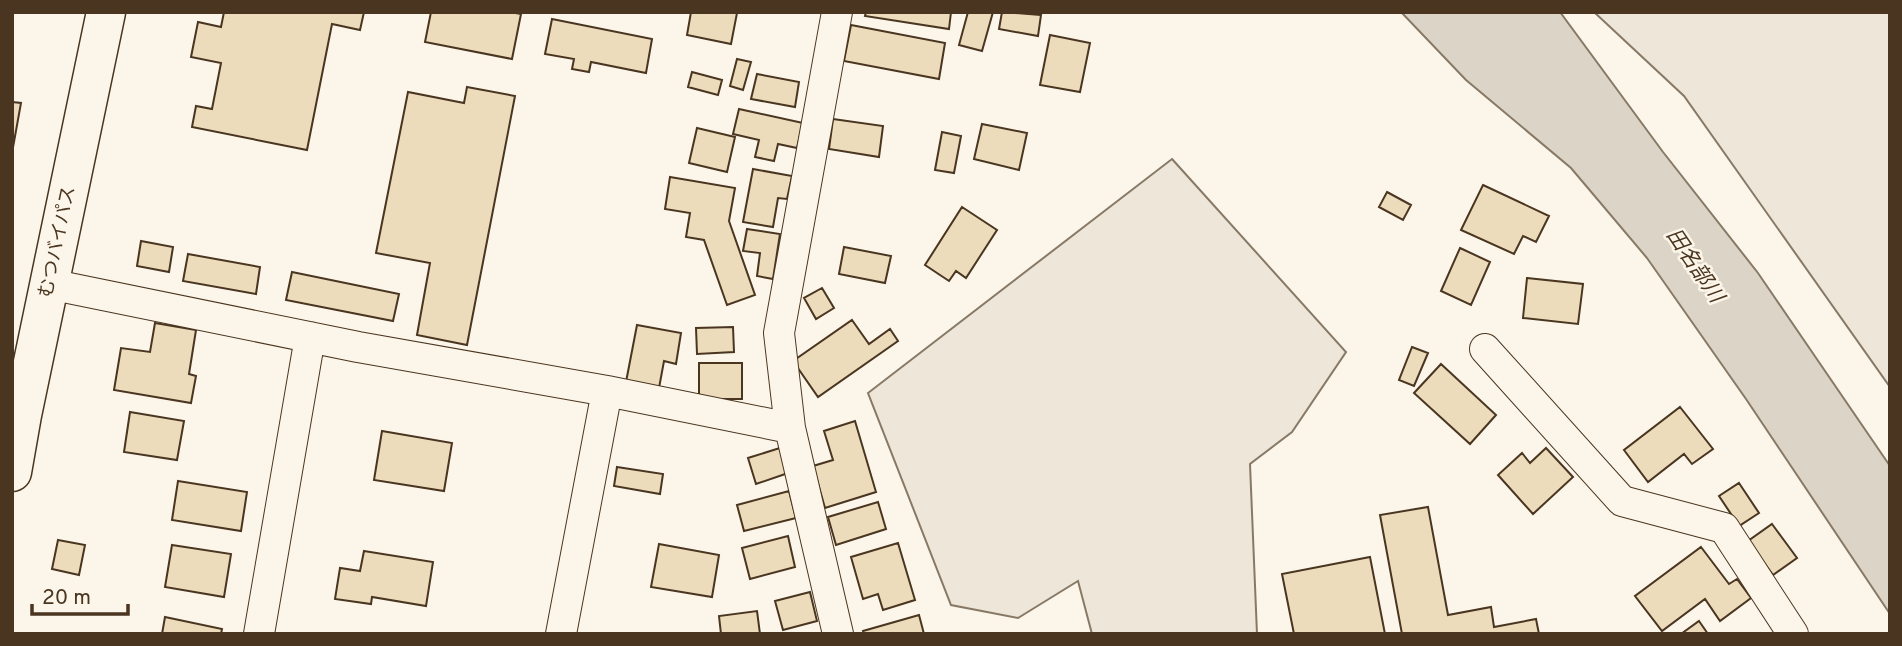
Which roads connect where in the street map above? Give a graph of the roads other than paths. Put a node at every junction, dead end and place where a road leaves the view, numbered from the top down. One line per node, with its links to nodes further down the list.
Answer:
1 (106, 12): 3 (highway, むつバイパス)
2 (836, 12): 8 (street)
3 (49, 284): 4 (street); 7 (highway, むつバイパス)
4 (310, 337): 6 (street); 10 (street)
5 (1485, 349): 13 (street)
6 (607, 391): 8 (street); 11 (street)
7 (17, 416): 9 (highway, むつバイパス)
8 (790, 428): 12 (street)
9 (12, 472)
10 (259, 634)
11 (561, 634)
12 (838, 634)
13 (1793, 634)

